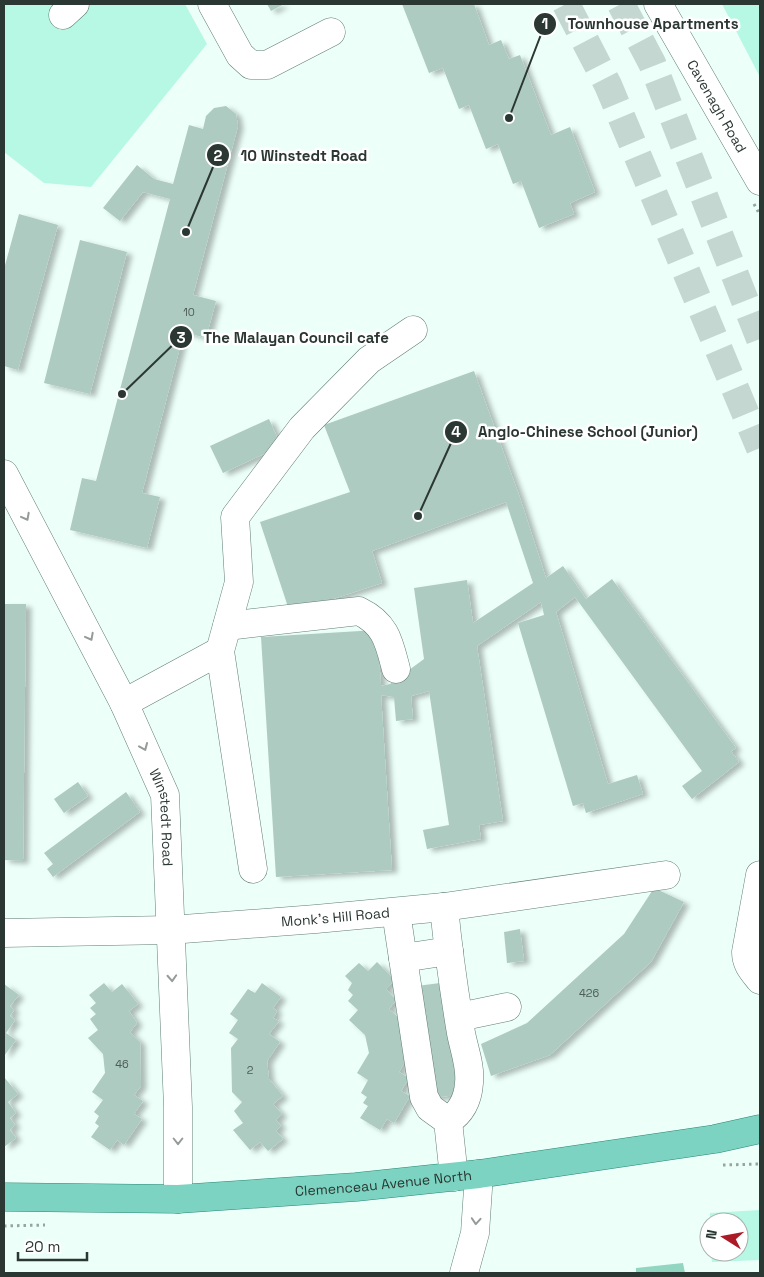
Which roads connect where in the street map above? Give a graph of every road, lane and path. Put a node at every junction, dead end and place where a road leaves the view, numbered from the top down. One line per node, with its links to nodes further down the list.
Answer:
1 (212, 4): 3 (street)
2 (658, 4): 4 (street, Cavenagh Road)
3 (331, 32)
4 (760, 181)
5 (413, 330): 7 (street)
6 (4, 474): 9 (street, Winstedt Road, one-way to 9)
7 (223, 639): 8 (street); 9 (street); 10 (street)
8 (396, 670)
9 (124, 702): 15 (street, Winstedt Road, one-way to 15)
10 (254, 869)
11 (666, 875): 13 (street, Monk's Hill Road)
12 (760, 875): 19 (street)
13 (444, 907): 14 (street, Monk's Hill Road); 17 (street)
14 (396, 912): 15 (street, Monk's Hill Road); 18 (street)
15 (170, 930): 16 (street, Monk's Hill Road); 26 (street, Winstedt Road, one-way to 26)
16 (4, 932)
17 (449, 952): 18 (street); 21 (street)
18 (403, 958): 22 (street)
19 (760, 980)
20 (507, 1007): 21 (street)
21 (459, 1017): 22 (street)
22 (448, 1121): 24 (street)
23 (760, 1129): 24 (main road, Clemenceau Avenue North)
24 (466, 1175): 26 (main road, Clemenceau Avenue North); 27 (street, one-way to 27)
25 (4, 1197): 26 (main road, Clemenceau Avenue North)
26 (178, 1199)
27 (467, 1271)

